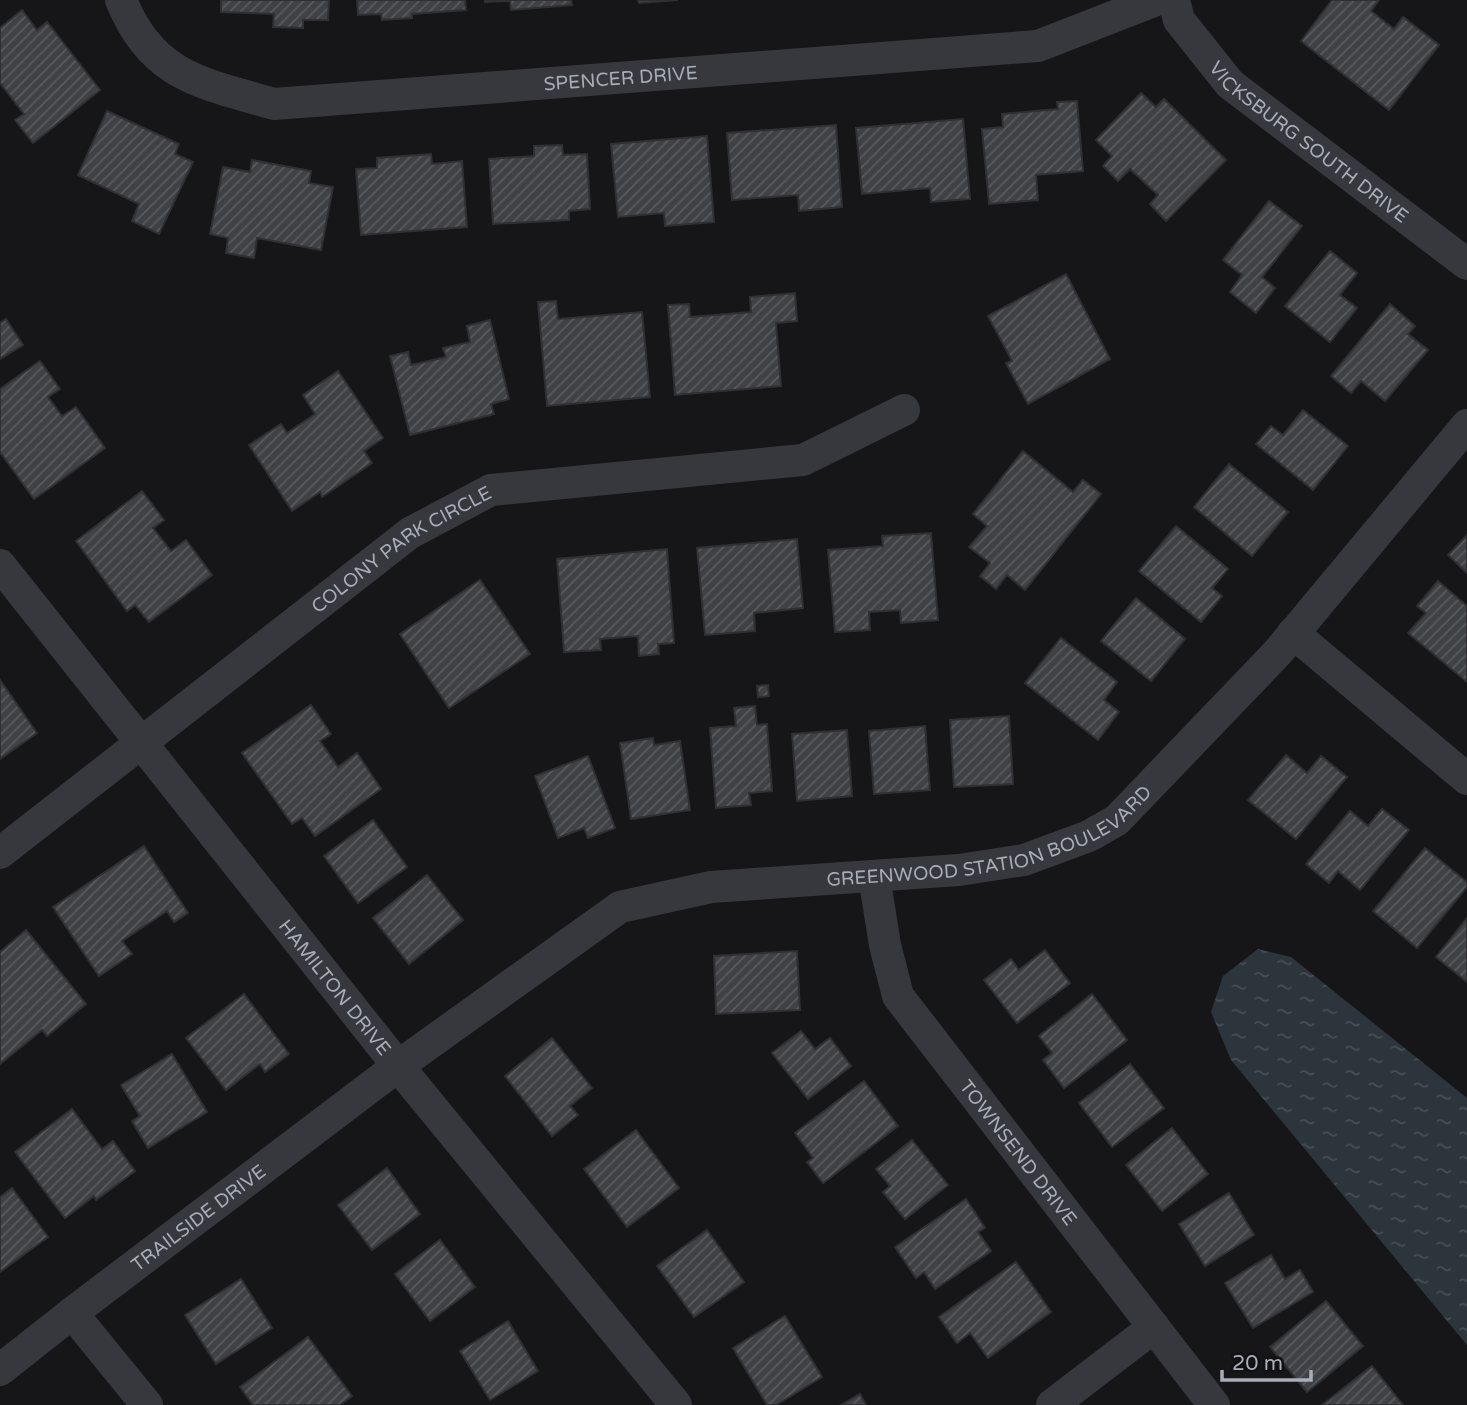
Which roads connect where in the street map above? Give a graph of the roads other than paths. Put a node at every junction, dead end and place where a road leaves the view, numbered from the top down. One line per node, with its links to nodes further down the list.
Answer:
1 (121, 0): 2 (street, SPENCER DRIVE)
2 (1156, 0)
3 (1174, 0): 4 (street, VICKSBURG SOUTH DRIVE)
4 (1467, 264)
5 (904, 410): 9 (street, COLONY PARK CIRCLE)
6 (1467, 425): 8 (street, GREENWOOD STATION BOULEVARD)
7 (0, 565): 9 (street, HAMILTON DRIVE)
8 (1293, 633): 10 (street); 12 (street, GREENWOOD STATION BOULEVARD)
9 (141, 742): 11 (street, COLONY PARK CIRCLE); 13 (street, HAMILTON DRIVE)
10 (1467, 779)
11 (0, 853)
12 (874, 876): 13 (street, GREENWOOD STATION BOULEVARD); 15 (street, TOWNSEND DRIVE)
13 (398, 1066): 14 (street, TRAILSIDE DRIVE); 18 (street, HAMILTON DRIVE)
14 (72, 1313): 16 (street, TRAILSIDE DRIVE); 17 (street)
15 (1154, 1327): 19 (street); 20 (street, TOWNSEND DRIVE)
16 (0, 1370)
17 (147, 1405)
18 (676, 1405)
19 (1052, 1405)
20 (1214, 1405)

